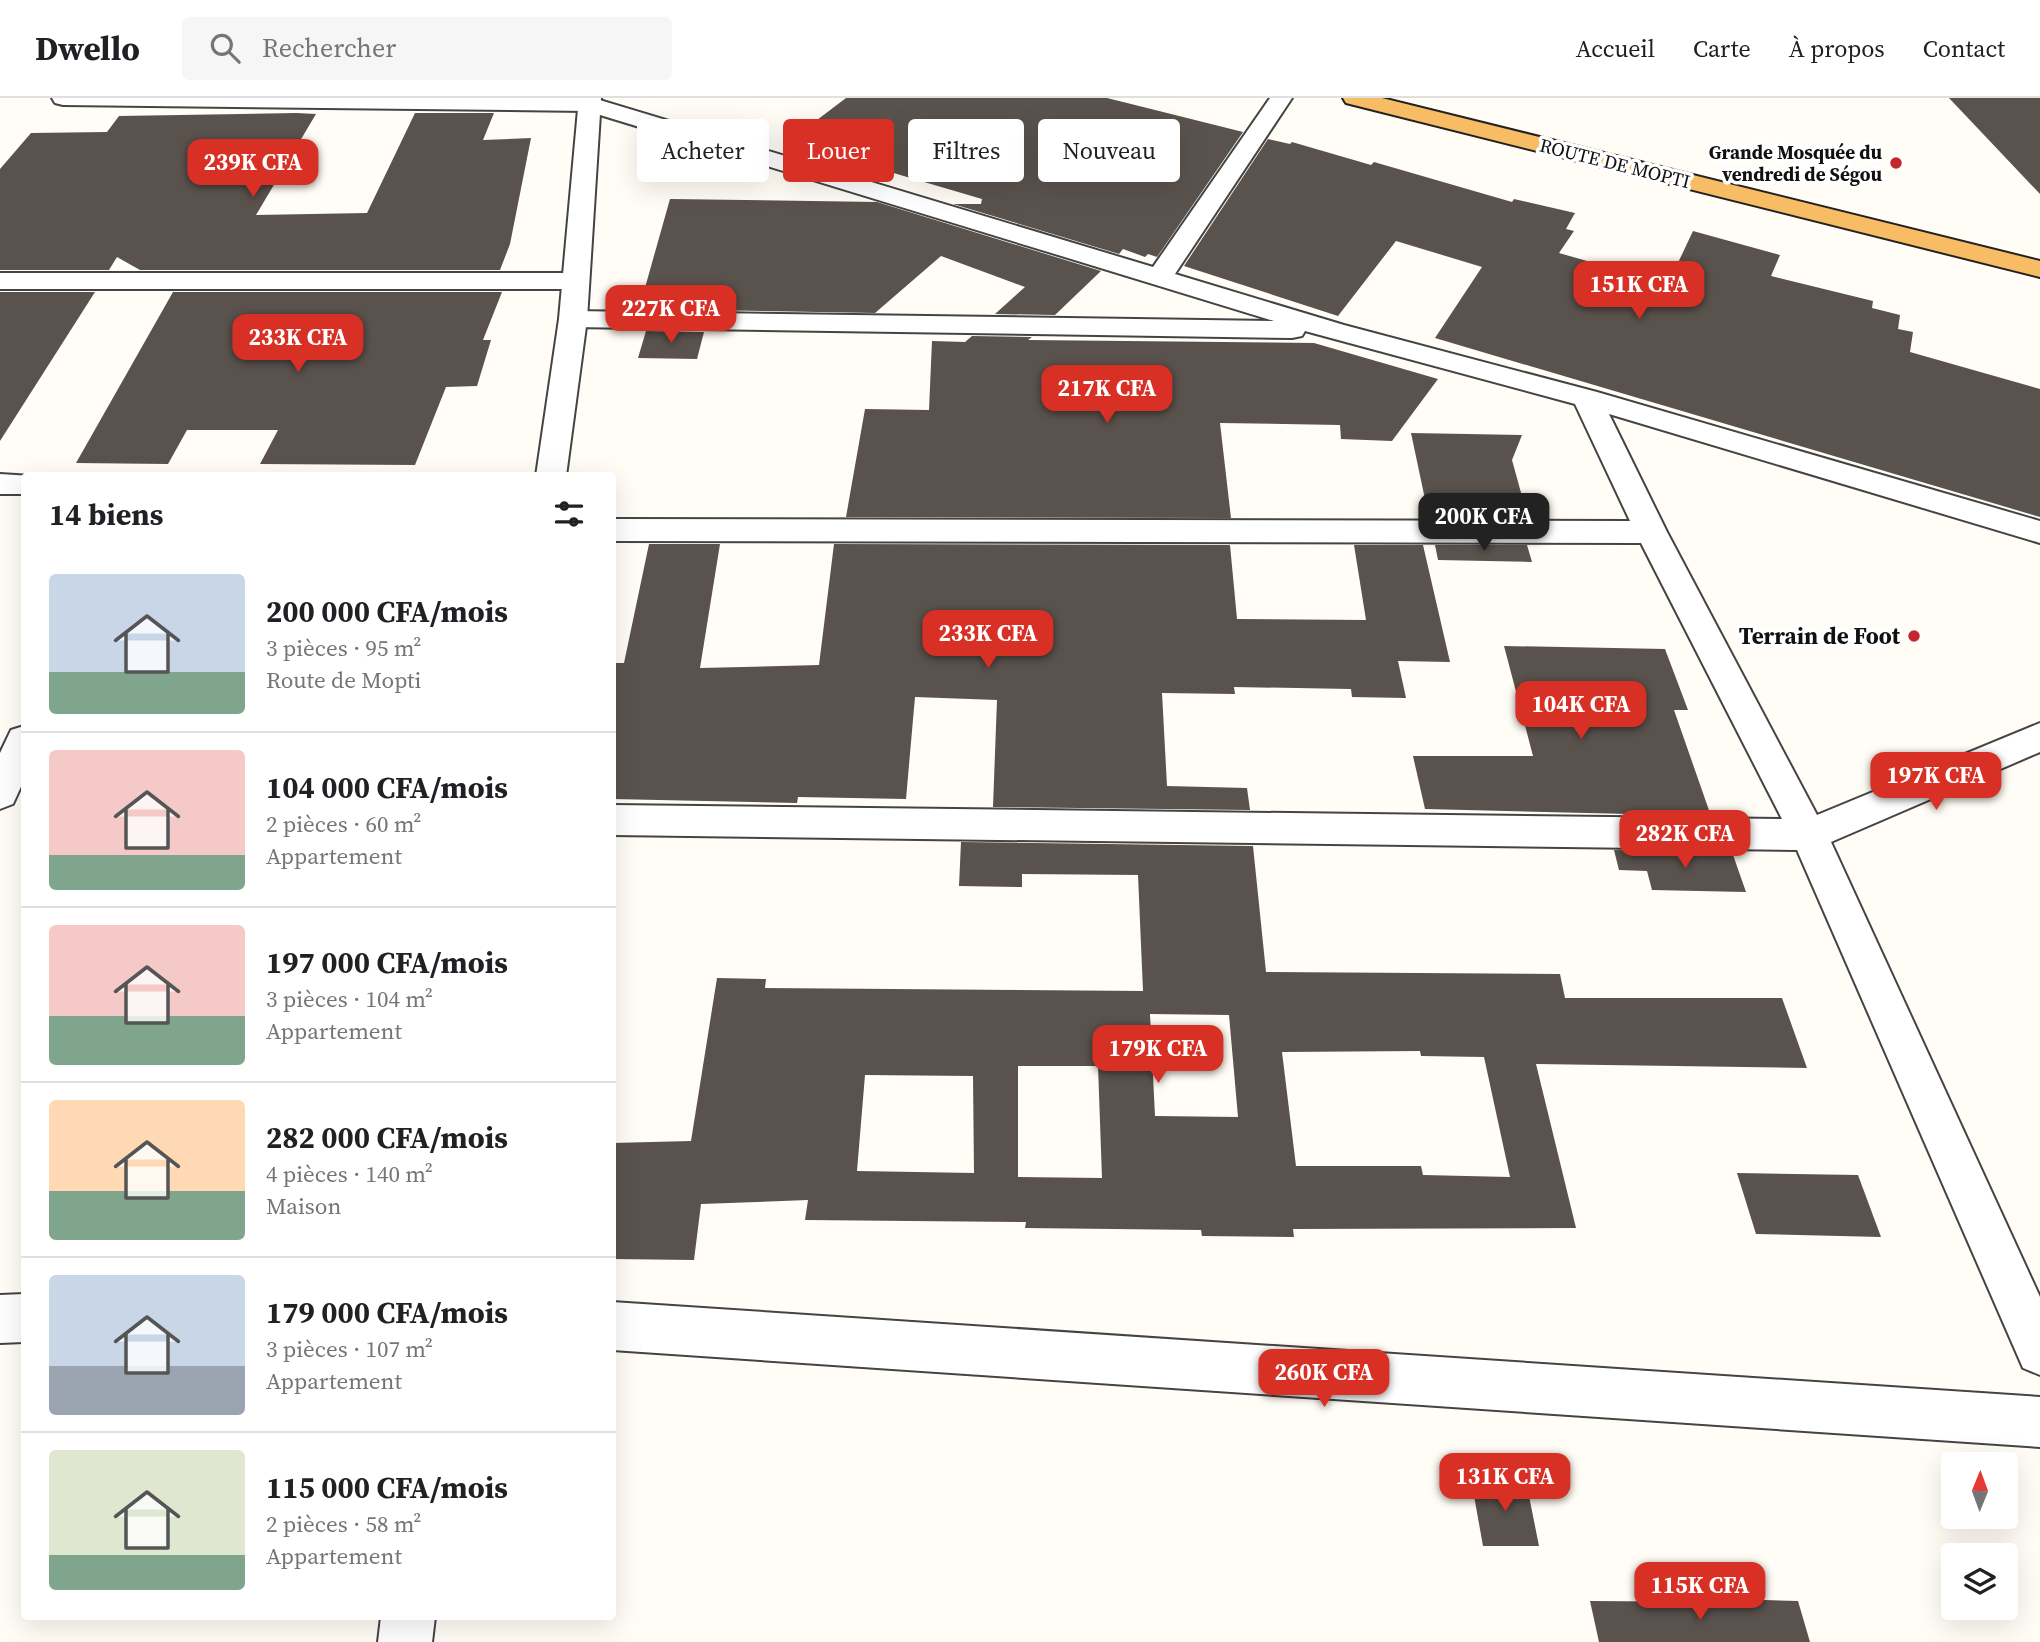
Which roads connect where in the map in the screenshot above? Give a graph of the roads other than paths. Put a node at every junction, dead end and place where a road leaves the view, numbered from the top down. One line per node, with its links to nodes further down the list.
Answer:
1 (63, 98): 4 (street)
2 (1281, 98): 6 (street)
3 (1366, 100): 5 (highway, ROUTE DE MOPTI)
4 (590, 101): 6 (street); 8 (street)
5 (2040, 269)
6 (1160, 277): 10 (street)
7 (0, 281): 8 (street)
8 (575, 281): 9 (street)
9 (573, 319): 10 (street); 12 (street)
10 (1334, 331): 11 (street)
11 (1587, 398): 16 (street); 17 (street)
12 (552, 472)
13 (0, 484): 14 (street)
14 (21, 484)
15 (616, 530): 16 (street)
16 (1651, 532): 22 (street)
17 (2040, 532)
18 (2040, 737): 22 (street)
19 (17, 751): 20 (street)
20 (0, 794)
21 (616, 820): 22 (street)
22 (1809, 835): 26 (street)
23 (21, 1318): 24 (street)
24 (0, 1319)
25 (616, 1326): 27 (street)
26 (2040, 1351)
27 (2040, 1422)
28 (408, 1620): 29 (street)
29 (405, 1642)

